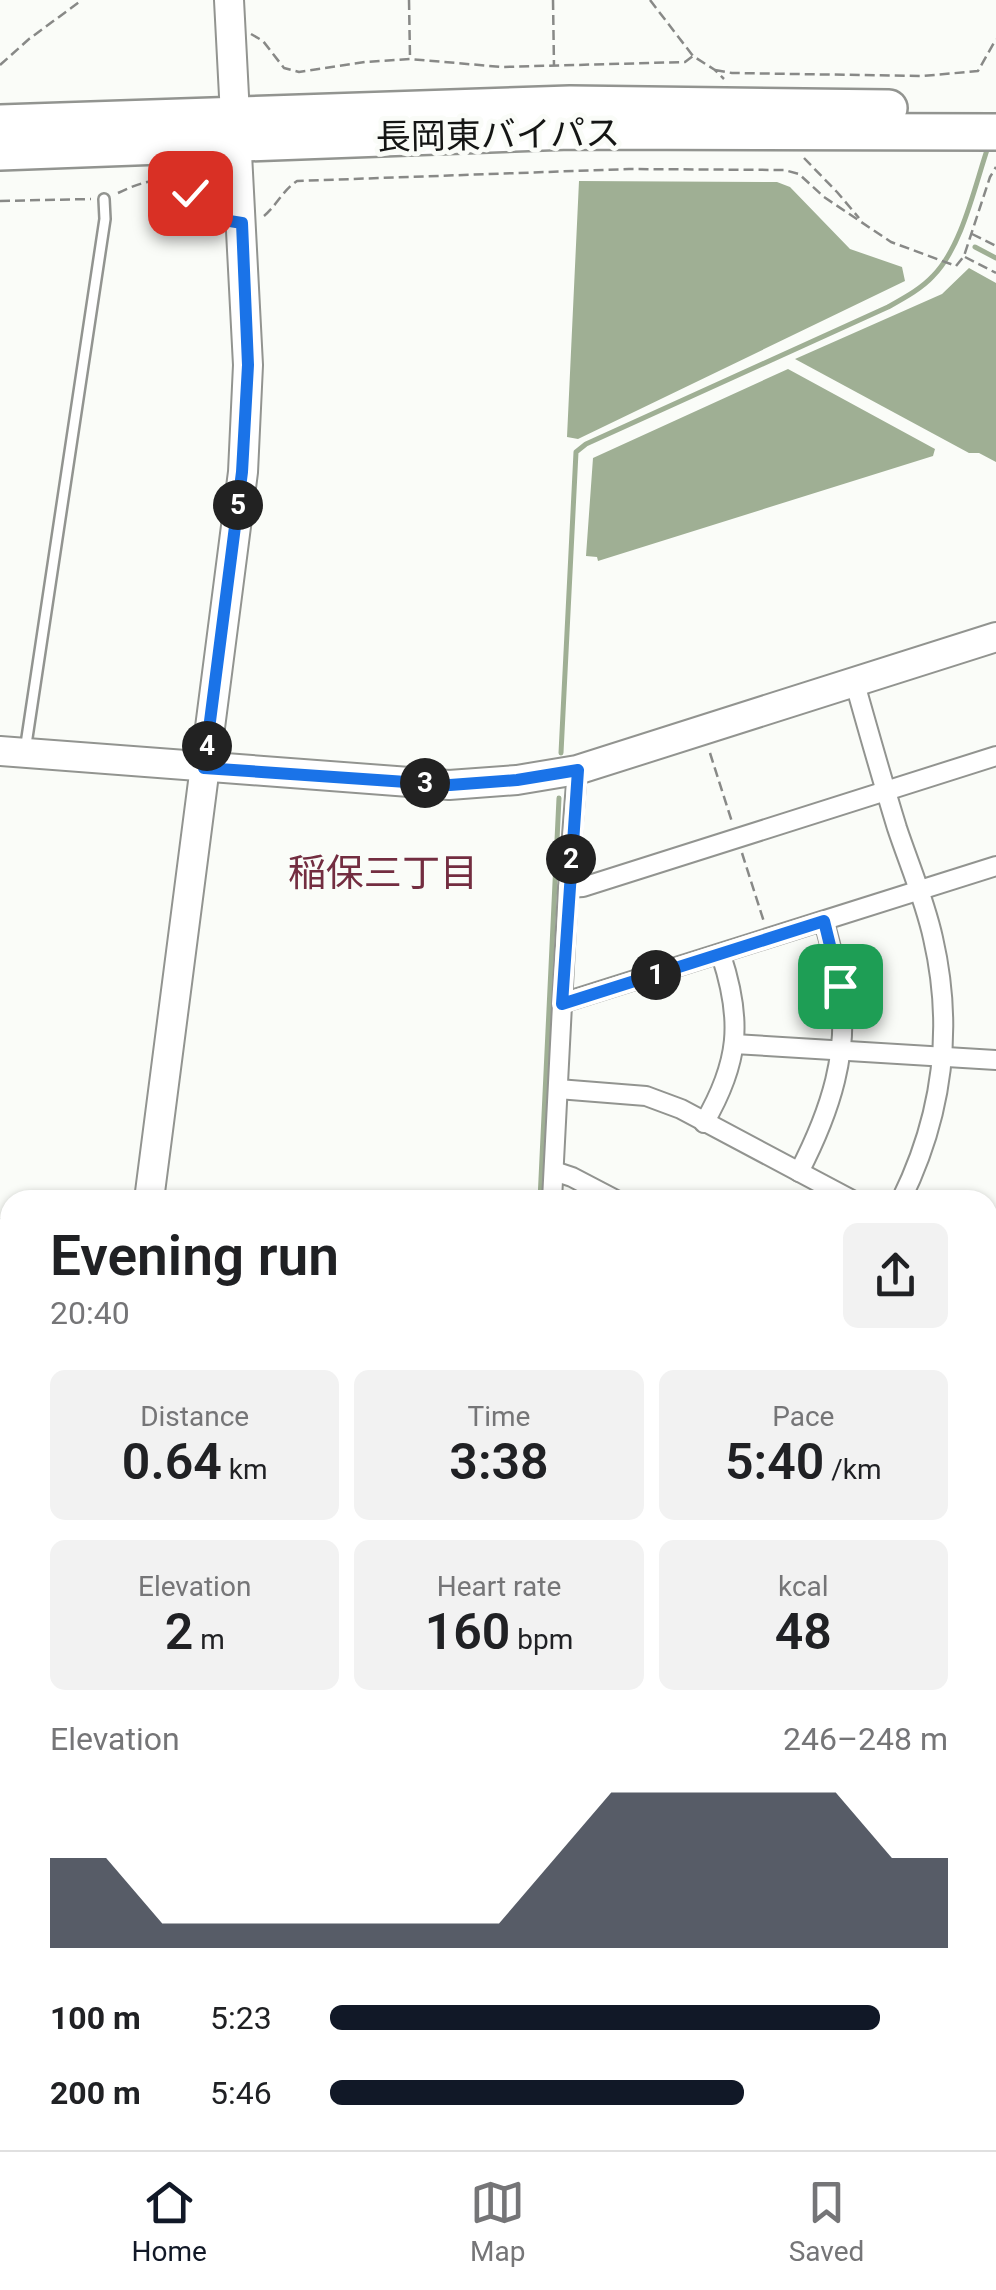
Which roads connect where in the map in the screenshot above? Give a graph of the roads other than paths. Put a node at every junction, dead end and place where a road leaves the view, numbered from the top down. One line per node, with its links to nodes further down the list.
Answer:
1 (229, 0): 4 (street)
2 (988, 121): 4 (highway, 長岡東バイパス)
3 (0, 124): 4 (highway, 長岡東バイパス)
4 (235, 128): 5 (highway, 長岡東バイパス); 11 (street)
5 (0, 152)
6 (104, 199): 9 (lane)
7 (996, 637): 8 (street)
8 (854, 680): 12 (street); 13 (street)
9 (12, 752): 11 (street)
10 (996, 756): 13 (street)
11 (204, 768): 12 (street); 28 (street)
12 (578, 770): 15 (street)
13 (886, 792): 15 (street); 16 (street)
14 (996, 866): 16 (street)
15 (568, 888): 19 (street)
16 (918, 890): 17 (street); 22 (street)
17 (824, 921): 18 (street); 21 (street)
18 (721, 955): 19 (street); 20 (street)
19 (562, 1004): 24 (street)
20 (734, 1044): 21 (street); 25 (street)
21 (840, 1049): 22 (street); 27 (street)
22 (944, 1058): 23 (street); 32 (street)
23 (996, 1060)
24 (558, 1089): 25 (street); 26 (street)
25 (704, 1123): 27 (street)
26 (554, 1171): 29 (street); 30 (street)
27 (799, 1172): 31 (street)
28 (151, 1190)
29 (553, 1190)
30 (597, 1190)
31 (833, 1190)
32 (904, 1190)

